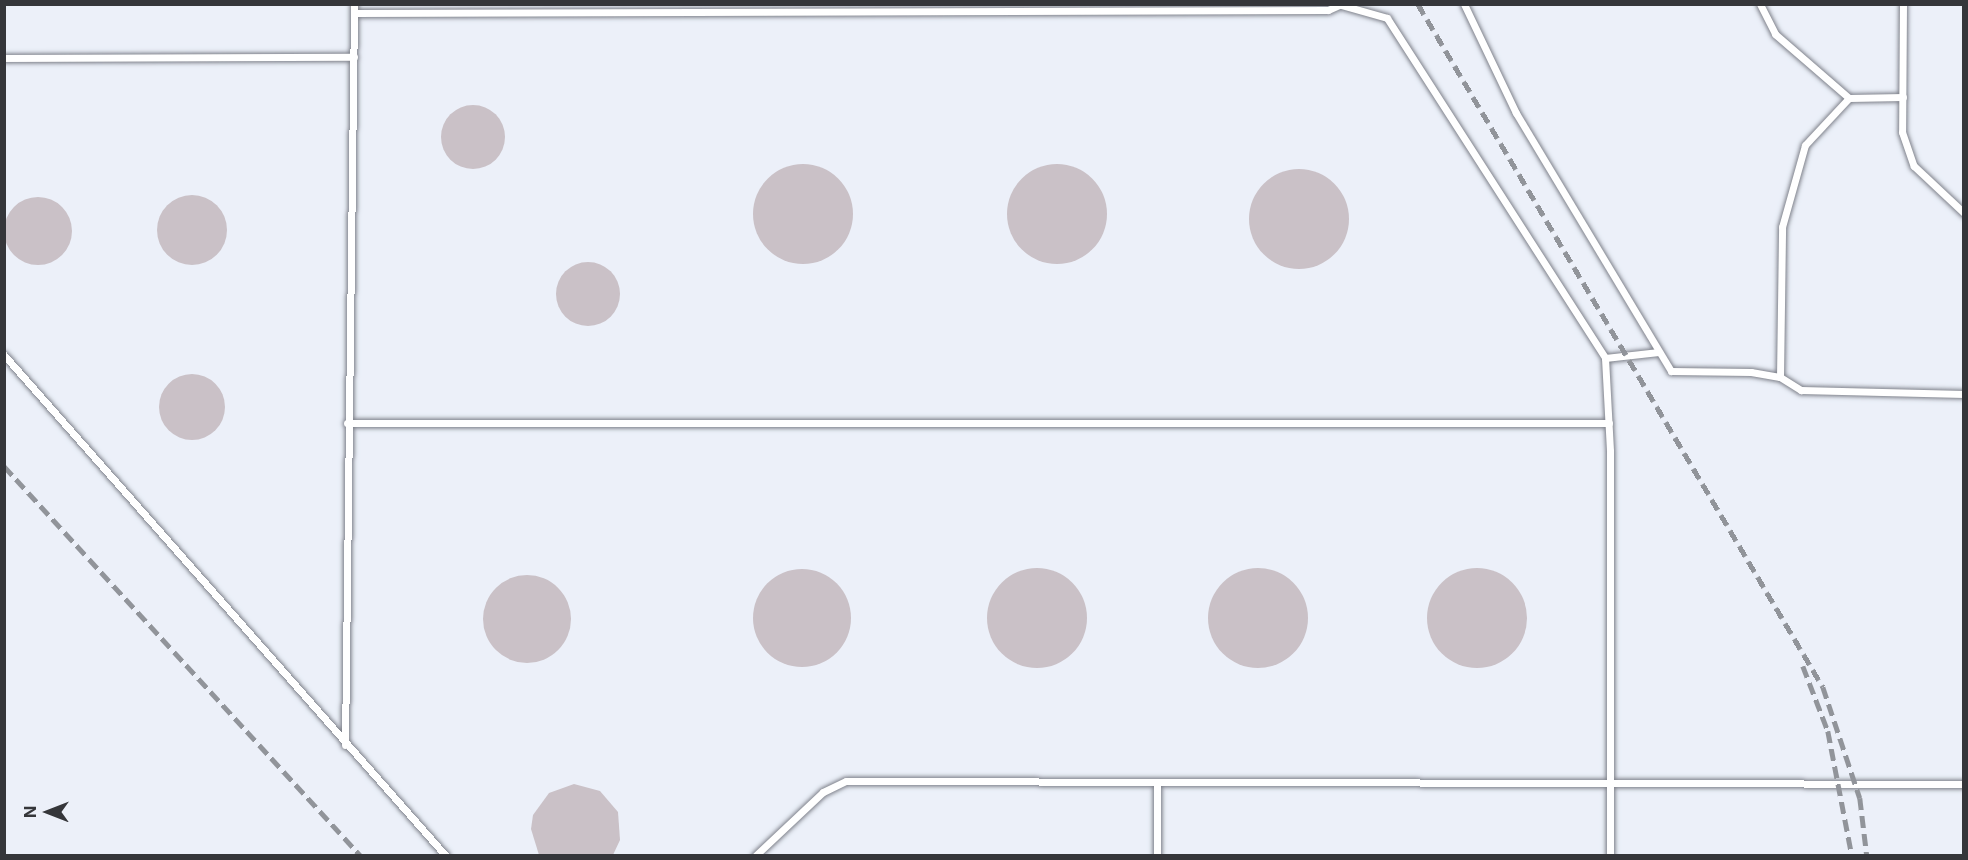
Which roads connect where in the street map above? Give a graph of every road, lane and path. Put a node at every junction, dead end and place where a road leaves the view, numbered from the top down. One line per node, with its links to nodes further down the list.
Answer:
1 (354, 4): 6 (lane)
2 (1464, 4): 12 (lane)
3 (1760, 4): 10 (lane)
4 (1903, 4): 9 (lane)
5 (1338, 5): 6 (lane); 14 (lane)
6 (354, 13): 7 (lane)
7 (354, 57): 8 (lane); 17 (lane)
8 (4, 58)
9 (1903, 97): 10 (lane); 11 (lane)
10 (1849, 98): 15 (lane)
11 (1964, 213)
12 (1659, 352): 14 (lane); 15 (lane)
13 (4, 355): 19 (lane)
14 (1605, 358): 18 (lane)
15 (1780, 377): 16 (lane)
16 (1964, 394)
17 (347, 423): 18 (lane); 19 (lane)
18 (1609, 423): 22 (lane)
19 (345, 745): 23 (lane)
20 (1157, 782): 22 (lane); 24 (lane); 25 (lane)
21 (1964, 784): 22 (lane)
22 (1610, 785): 26 (lane)
23 (446, 855)
24 (755, 855)
25 (1157, 855)
26 (1610, 855)

